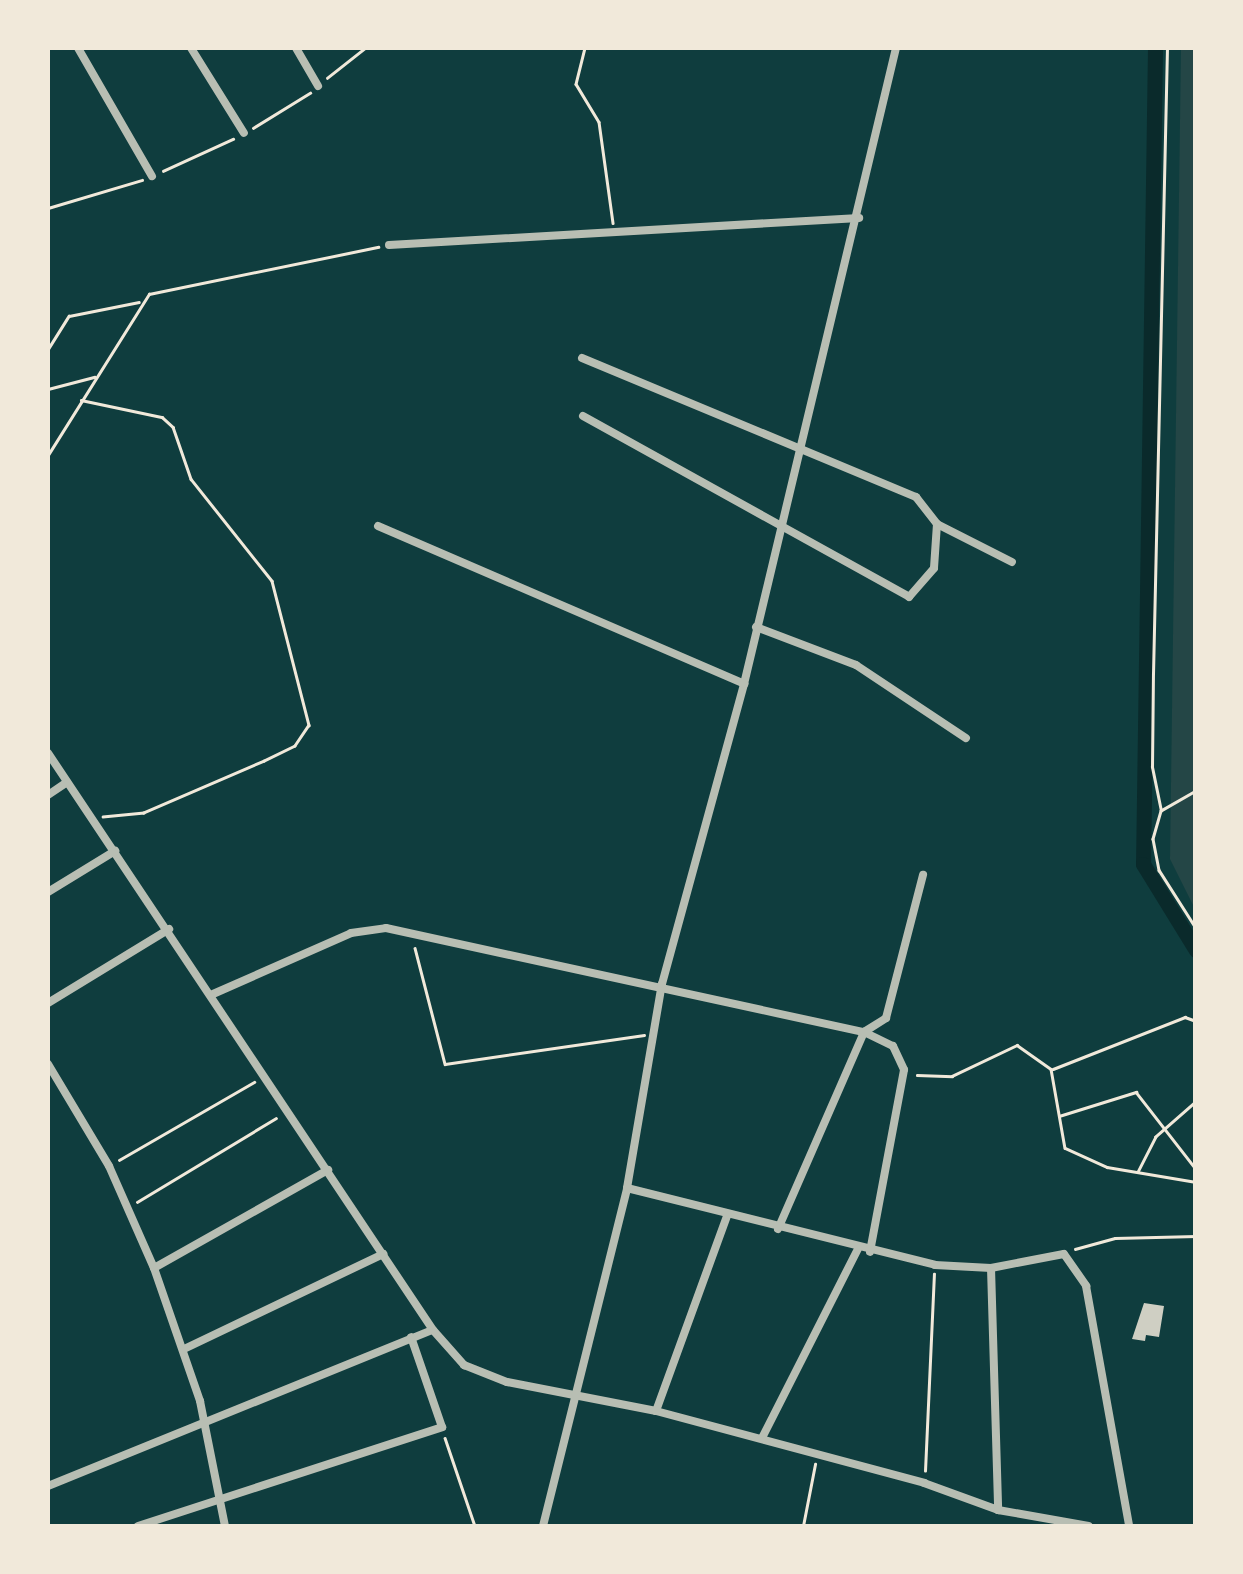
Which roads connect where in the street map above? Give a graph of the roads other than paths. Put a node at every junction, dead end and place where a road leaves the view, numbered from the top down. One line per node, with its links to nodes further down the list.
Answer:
1 (78, 48): 7 (street)
2 (191, 48): 6 (street)
3 (296, 48): 5 (street)
4 (896, 48): 8 (street)
5 (318, 86)
6 (244, 133)
7 (152, 176)
8 (858, 218): 9 (street); 12 (street)
9 (388, 245)
10 (582, 358): 12 (street)
11 (583, 416): 15 (street)
12 (802, 446): 13 (street); 15 (street)
13 (936, 524): 15 (street); 16 (street)
14 (378, 526): 18 (street)
15 (783, 526): 17 (street)
16 (1012, 562)
17 (756, 628): 18 (street); 19 (street)
18 (744, 684): 27 (street)
19 (966, 738)
20 (48, 753): 21 (street)
21 (67, 782): 22 (street); 23 (street)
22 (48, 795)
23 (114, 851): 25 (street); 26 (street)
24 (924, 875): 30 (street)
25 (48, 892)
26 (169, 930): 28 (street); 29 (street)
27 (662, 984): 28 (street); 30 (street); 33 (street)
28 (213, 994): 32 (street)
29 (48, 1003)
30 (864, 1032): 35 (street); 37 (street)
31 (48, 1064): 39 (street)
32 (328, 1170): 38 (street); 39 (street)
33 (627, 1188): 34 (street); 44 (street)
34 (727, 1216): 35 (street); 45 (street)
35 (778, 1229): 36 (street)
36 (858, 1250): 37 (street); 47 (street)
37 (870, 1252): 40 (street)
38 (383, 1254): 41 (street); 43 (street)
39 (154, 1268): 43 (street)
40 (992, 1268): 50 (street); 55 (street)
41 (433, 1330): 42 (street); 44 (street)
42 (411, 1337): 46 (street); 49 (street)
43 (184, 1349): 46 (street)
44 (579, 1396): 45 (street); 53 (street)
45 (656, 1411): 47 (street)
46 (204, 1420): 48 (street); 49 (street)
47 (762, 1438): 50 (street)
48 (48, 1486)
49 (220, 1502): 51 (street); 52 (street)
50 (998, 1510): 54 (street)
51 (138, 1526)
52 (225, 1526)
53 (543, 1526)
54 (1089, 1526)
55 (1128, 1526)

